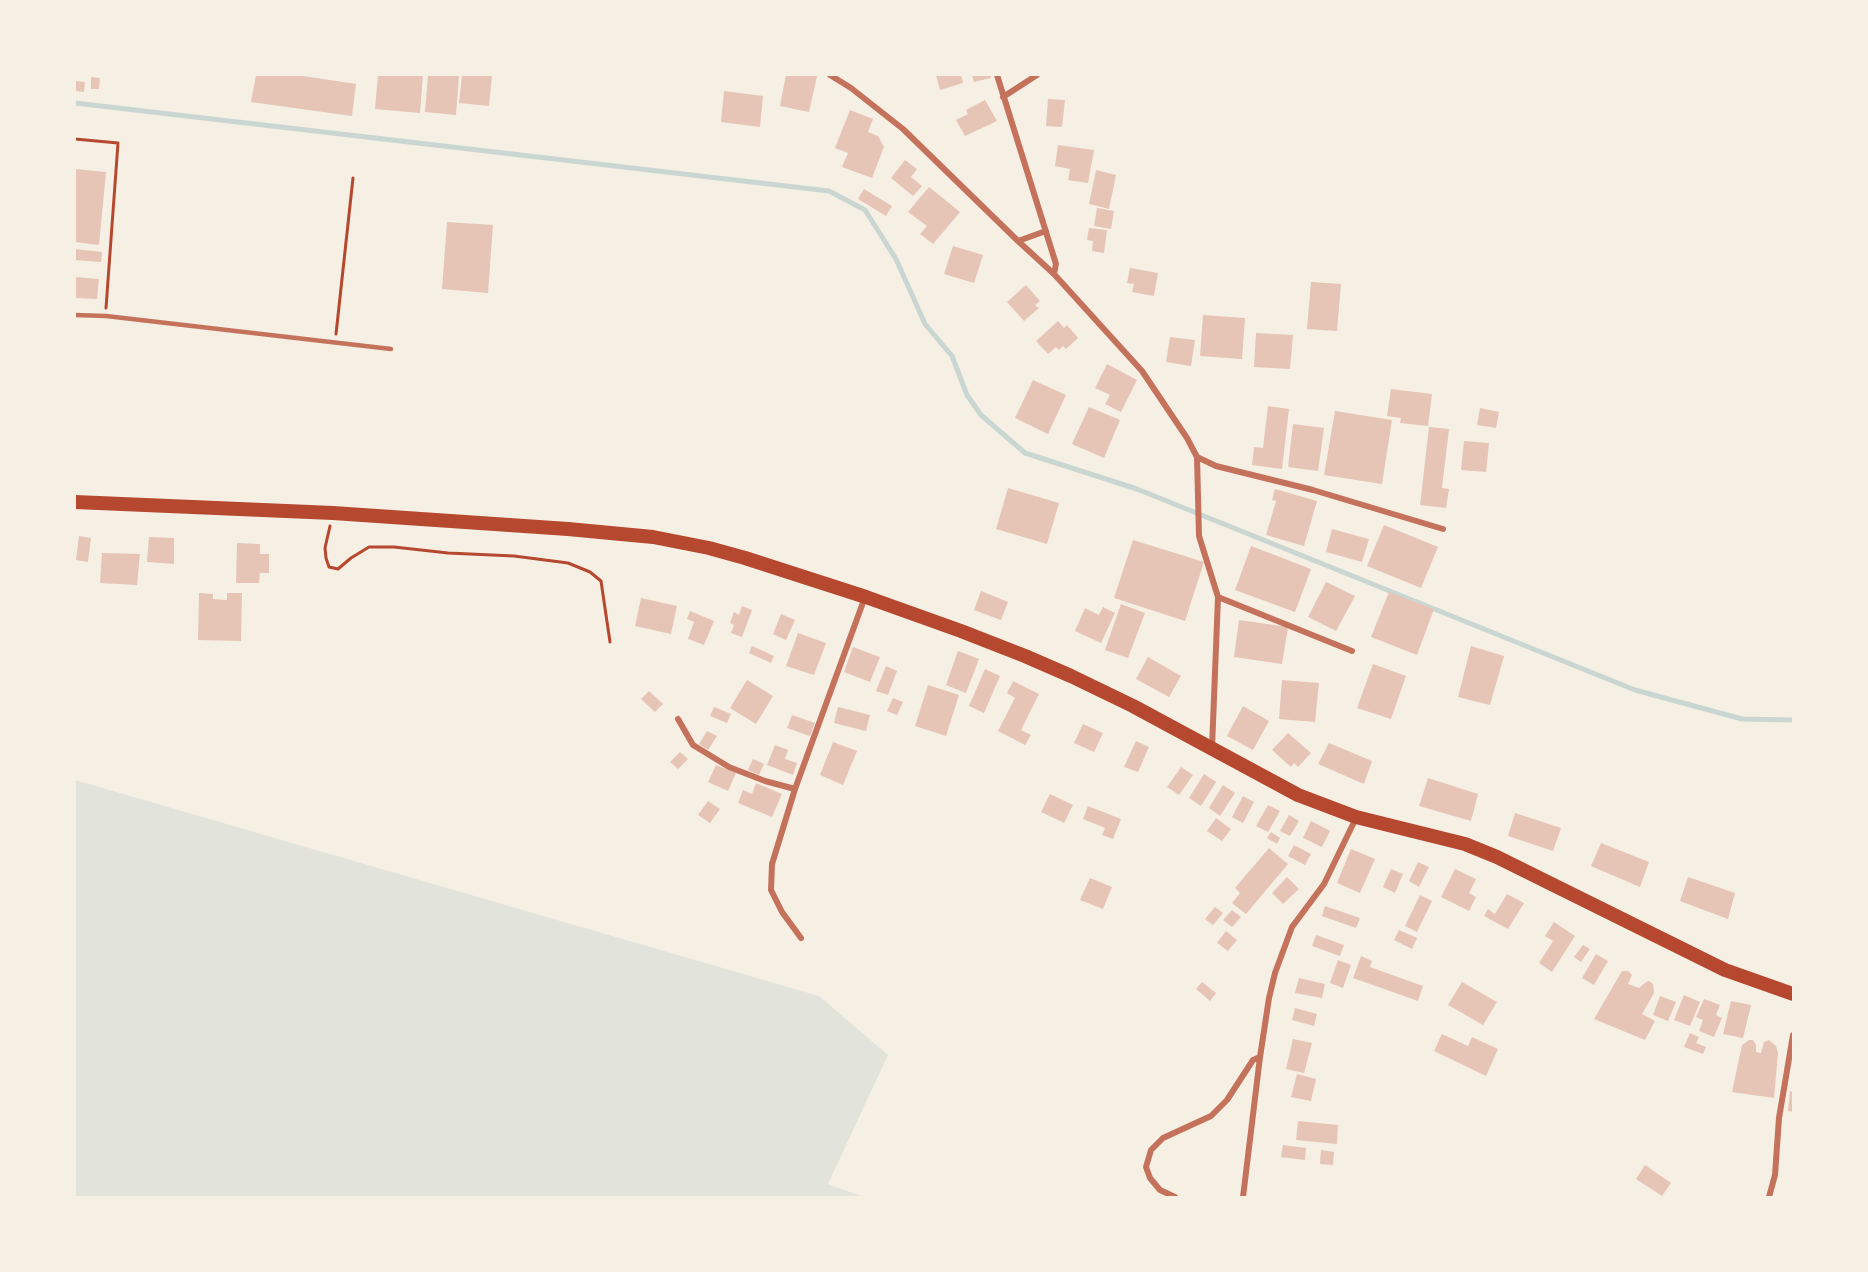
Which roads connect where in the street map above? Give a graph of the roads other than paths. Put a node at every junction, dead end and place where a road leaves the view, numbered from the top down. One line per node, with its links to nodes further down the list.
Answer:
1 (830, 75): 6 (street)
2 (997, 75): 4 (street)
3 (1037, 75): 4 (street)
4 (1003, 97): 5 (street)
5 (1046, 231): 6 (street); 7 (street)
6 (1018, 241): 7 (street)
7 (1054, 274): 10 (street)
8 (75, 315): 9 (lane)
9 (391, 349)
10 (1197, 457): 12 (street); 14 (street)
11 (75, 502): 13 (main road)
12 (1443, 529)
13 (866, 597): 17 (main road); 18 (street)
14 (1218, 597): 15 (street); 17 (street)
15 (1352, 651)
16 (678, 719): 18 (street)
17 (1212, 749): 19 (main road)
18 (795, 789): 20 (street)
19 (1356, 817): 21 (main road); 23 (street)
20 (801, 938)
21 (1793, 994)
22 (1793, 1035): 26 (street)
23 (1260, 1057): 24 (street); 25 (street)
24 (1175, 1197)
25 (1243, 1197)
26 (1769, 1197)

